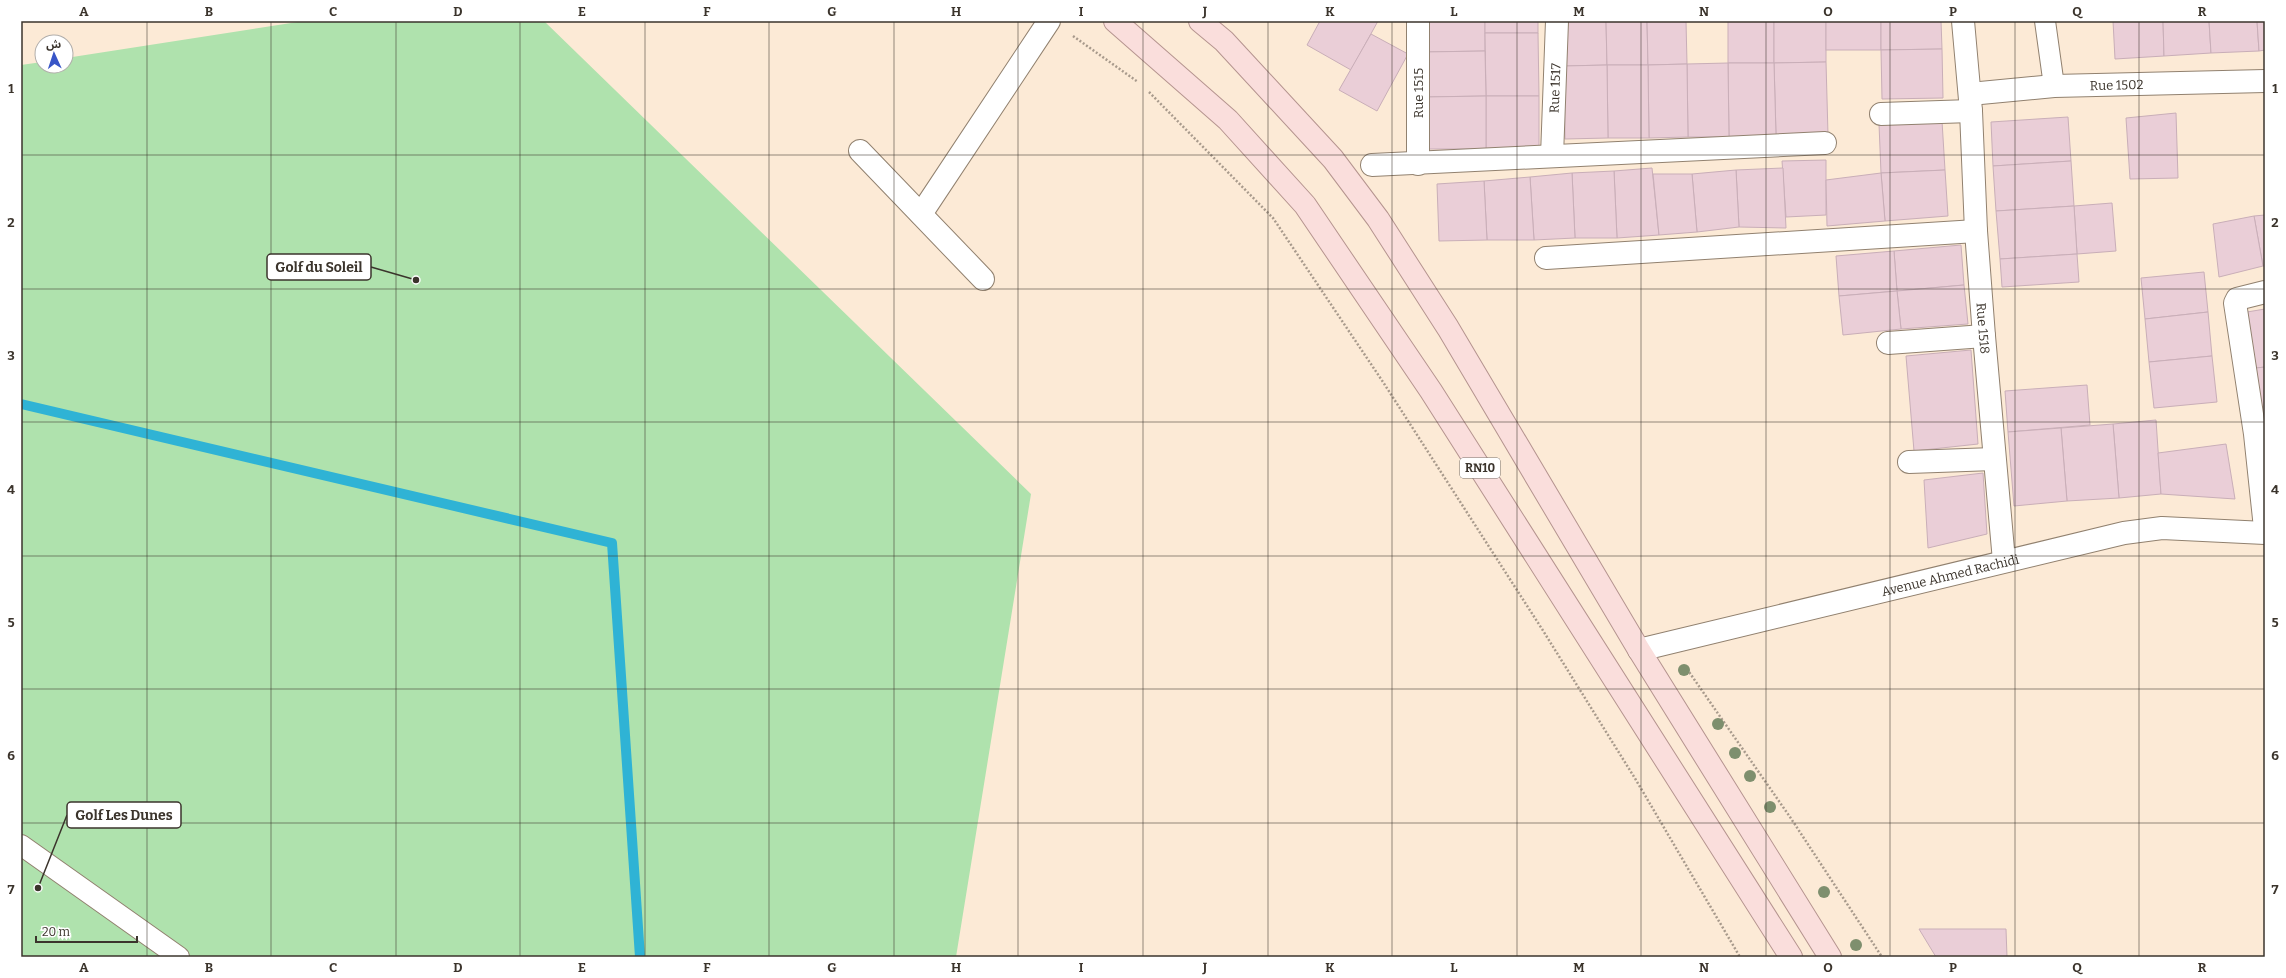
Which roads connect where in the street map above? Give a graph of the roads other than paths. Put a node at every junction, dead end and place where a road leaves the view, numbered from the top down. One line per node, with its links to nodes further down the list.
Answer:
1 (1049, 21): 17 (street)
2 (1115, 21): 33 (main road, RN10)
3 (1200, 21): 30 (main road)
4 (1418, 21): 15 (street, Rue 1515)
5 (1557, 21): 14 (street, Rue 1517)
6 (1963, 21): 10 (street, Rue 1518)
7 (2045, 21): 9 (lane)
8 (2265, 81): 9 (street, Rue 1502)
9 (2054, 86): 10 (street, Rue 1502)
10 (1970, 103): 11 (street, Rue 1502); 18 (street, Rue 1518)
11 (1881, 114)
12 (1825, 143): 14 (street)
13 (860, 151): 17 (street)
14 (1552, 156): 15 (street)
15 (1418, 164): 16 (street)
16 (1372, 165)
17 (921, 214): 20 (street)
18 (1976, 231): 19 (street); 22 (street, Rue 1518)
19 (1546, 258)
20 (983, 279)
21 (2265, 292): 24 (street)
22 (1984, 336): 23 (street); 25 (street, Rue 1518)
23 (1888, 343)
24 (2260, 432): 27 (street)
25 (1994, 459): 26 (street); 29 (street, Rue 1518)
26 (1909, 462)
27 (2265, 528)
28 (2265, 533): 29 (street, Avenue Ahmed Rachidi)
29 (2004, 561): 30 (street, Avenue Ahmed Rachidi)
30 (1639, 650): 34 (main road)
31 (21, 846): 32 (lane)
32 (179, 957)
33 (1792, 957)
34 (1830, 957)

